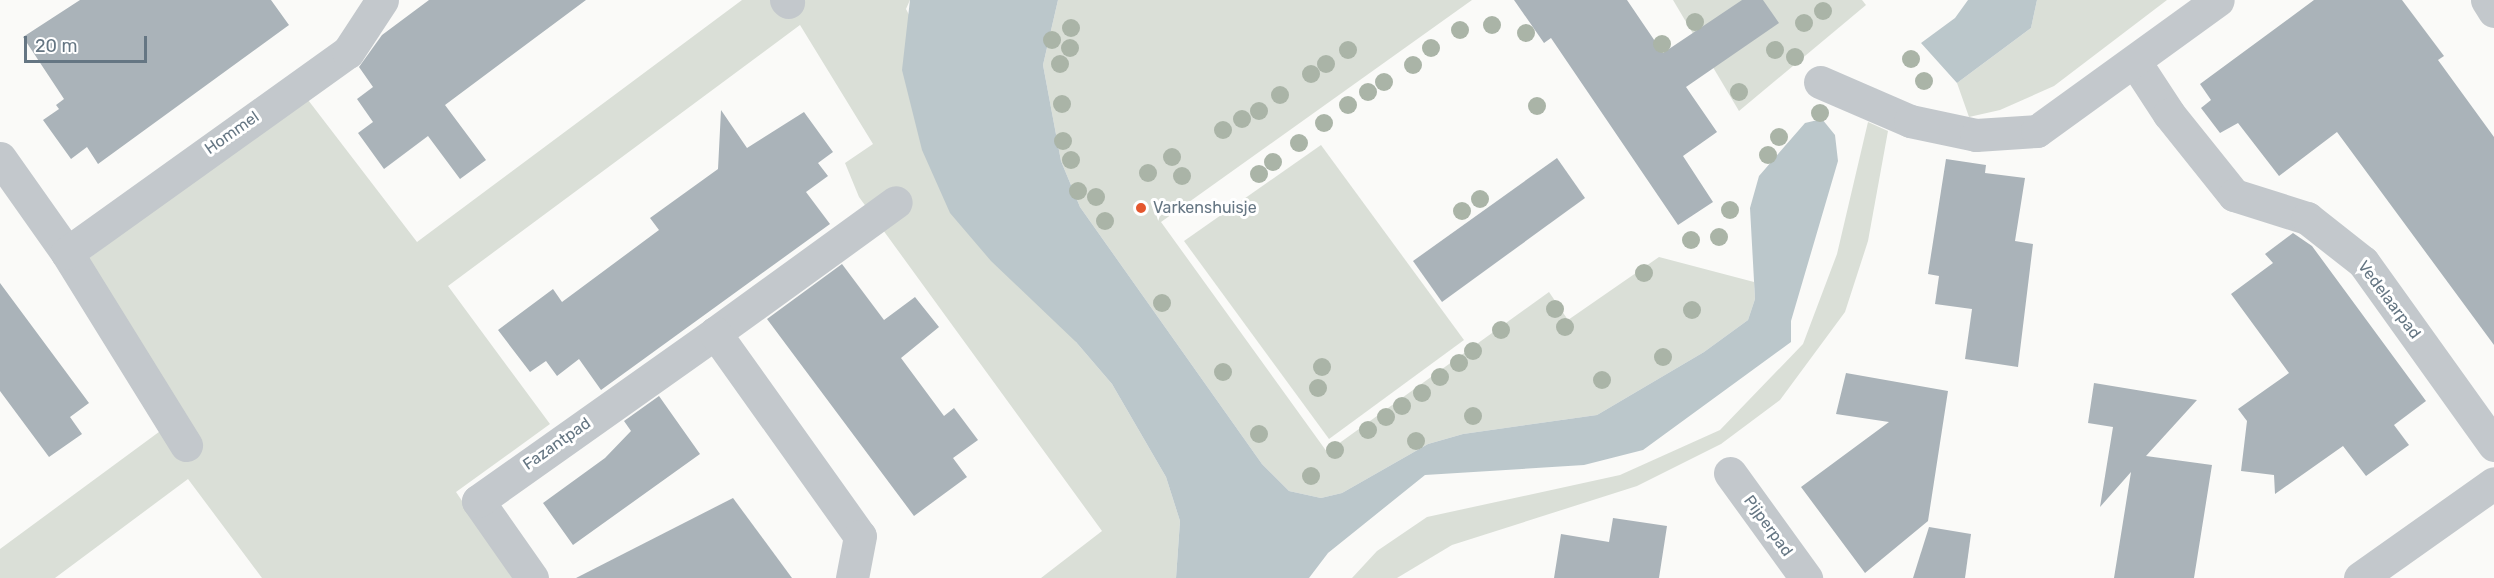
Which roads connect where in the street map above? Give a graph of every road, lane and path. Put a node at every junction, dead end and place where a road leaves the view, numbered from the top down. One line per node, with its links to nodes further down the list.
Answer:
1 (382, 0): 9 (street, Hommel)
2 (2218, 0): 5 (street)
3 (2487, 0): 4 (street)
4 (2494, 11)
5 (2135, 62): 6 (street); 11 (street, Vedelaarpad)
6 (1820, 82)
7 (0, 158): 9 (street)
8 (896, 202): 10 (street, Fazantpad)
9 (67, 253): 12 (street)
10 (715, 333): 15 (street, Fazantpad); 16 (street)
11 (2494, 444)
12 (186, 445)
13 (1730, 473): 17 (street, Pijperpad)
14 (2494, 483): 18 (street)
15 (532, 578)
16 (852, 578)
17 (1806, 578)
18 (2361, 578)

